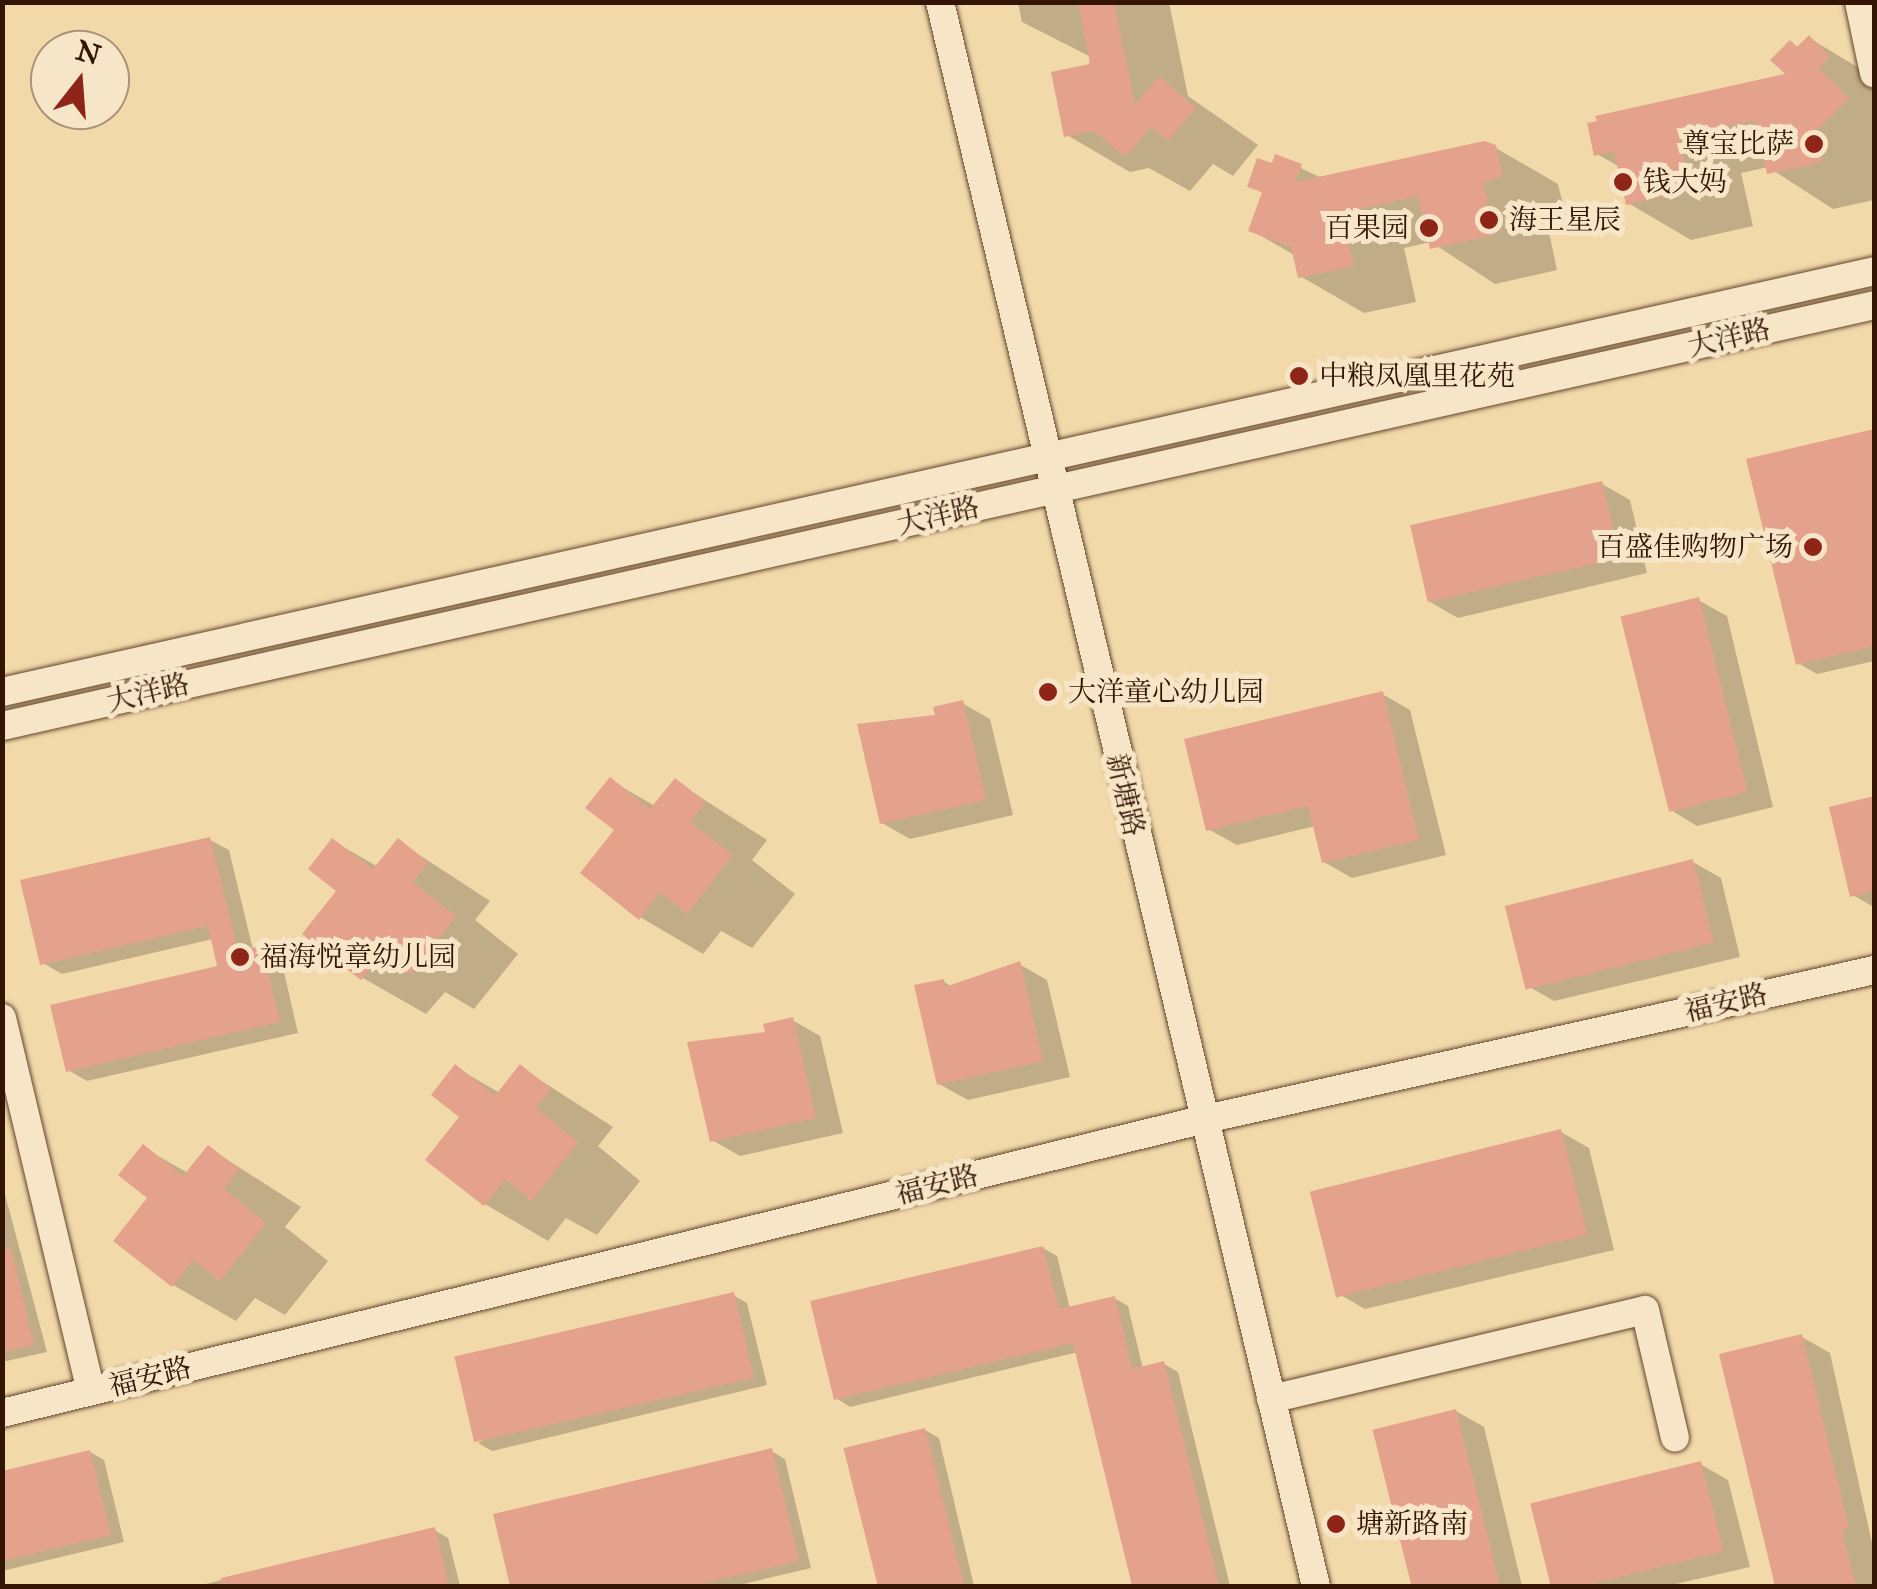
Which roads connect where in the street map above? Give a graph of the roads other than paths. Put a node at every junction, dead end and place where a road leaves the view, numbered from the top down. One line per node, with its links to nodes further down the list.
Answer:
1 (940, 2): 6 (street, 新塘路)
2 (1859, 2): 3 (street)
3 (1874, 73)
4 (1874, 271): 6 (street, 大洋路)
5 (1874, 305): 7 (street, 大洋路)
6 (1046, 458): 7 (street, 新塘路); 8 (street, 大洋路)
7 (1054, 490): 9 (street, 大洋路); 12 (street, 新塘路)
8 (2, 692)
9 (2, 726)
10 (1874, 970): 12 (street, 福安路)
11 (2, 1018): 13 (street)
12 (1201, 1120): 13 (street, 福安路); 14 (street, 新塘路)
13 (90, 1391): 15 (street, 福安路)
14 (1271, 1399): 16 (street); 17 (street, 新塘路)
15 (2, 1412)
16 (1675, 1438)
17 (1316, 1586)

